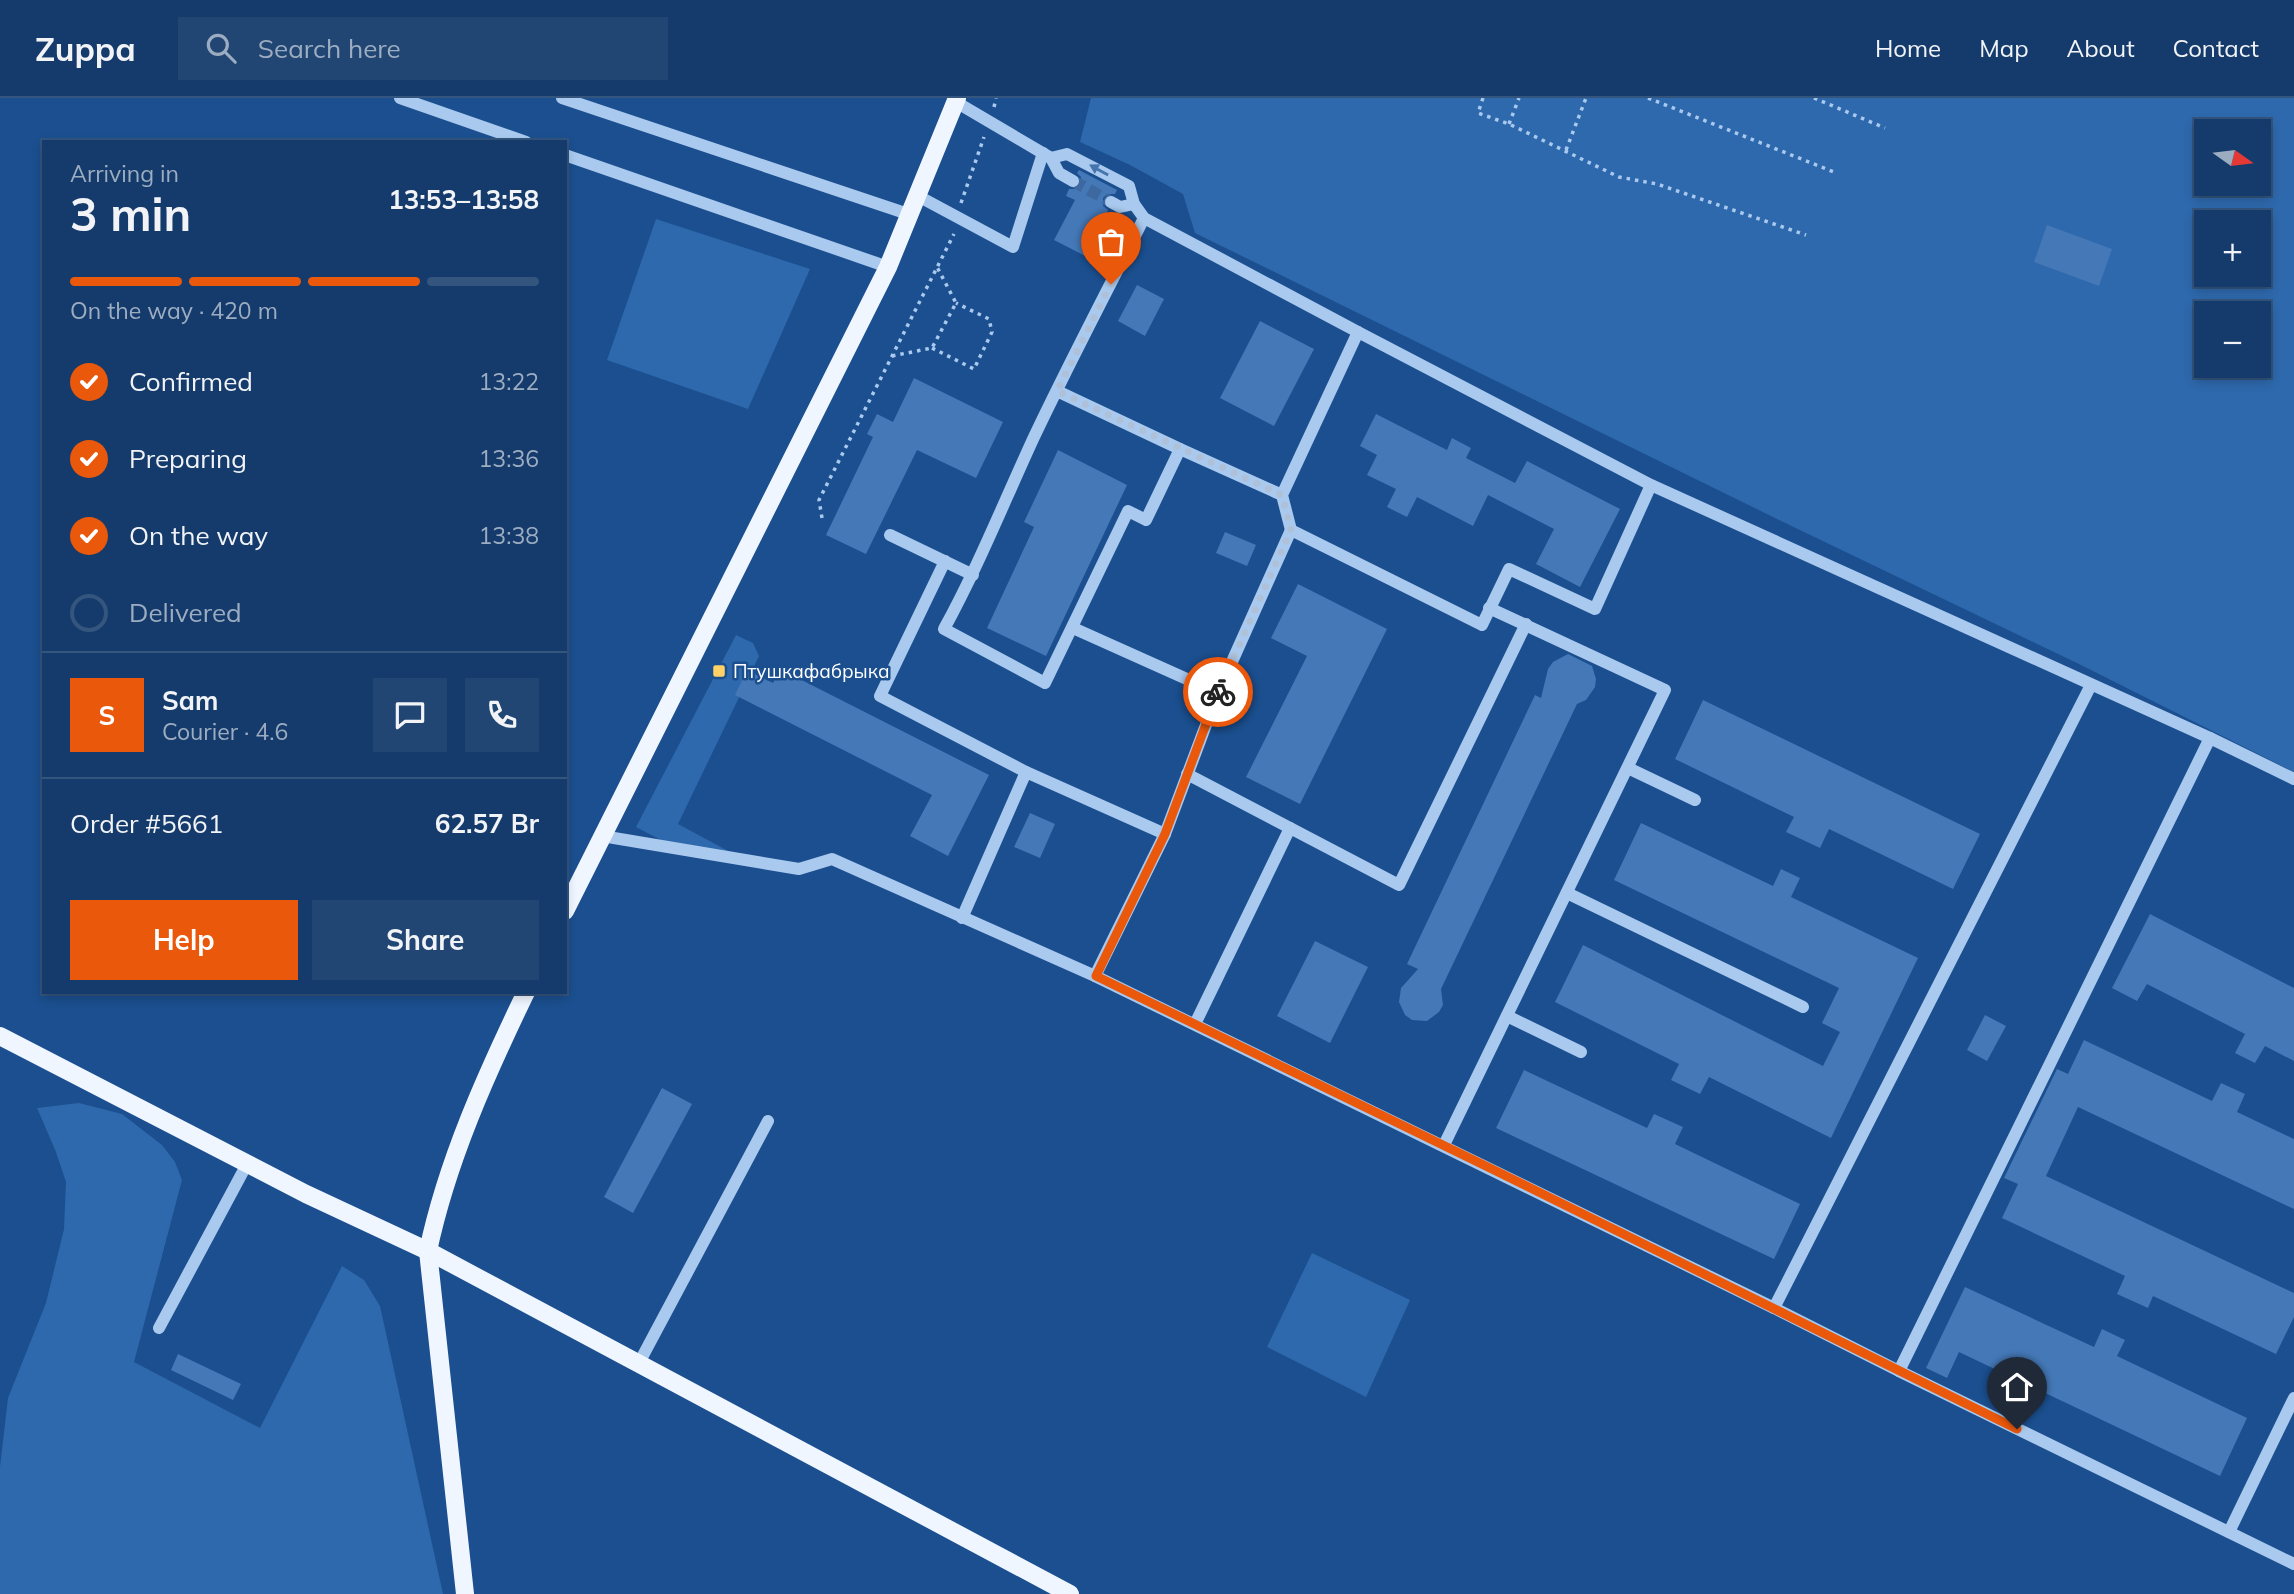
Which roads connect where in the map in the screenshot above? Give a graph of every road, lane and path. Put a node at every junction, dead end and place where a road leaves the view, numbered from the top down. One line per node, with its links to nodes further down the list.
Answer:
1 (400, 98): 13 (street)
2 (562, 98): 22 (street)
3 (996, 98): 10 (path)
4 (1483, 98): 11 (path)
5 (1519, 98): 11 (path)
6 (1586, 98): 14 (path)
7 (1648, 98): 17 (path)
8 (1814, 98): 12 (path)
9 (957, 100): 10 (street); 19 (main road)
10 (989, 122): 15 (street); 23 (path)
11 (1509, 124): 14 (path)
12 (1885, 128)
13 (520, 140)
14 (1566, 150): 25 (path)
15 (1047, 155): 18 (street); 21 (street, one-way to 15); 23 (street)
16 (567, 156): 26 (street)
17 (1834, 172)
18 (1073, 181)
19 (918, 197): 22 (main road); 23 (street)
20 (1111, 202): 21 (street)
21 (1134, 204): 24 (street)
22 (911, 215): 26 (main road)
23 (956, 218): 27 (path)
24 (1144, 219): 29 (street); 32 (street)
25 (1806, 236)
26 (888, 267): 54 (main road)
27 (937, 267): 28 (path); 31 (path)
28 (956, 303): 30 (path); 30 (path)
29 (1358, 332): 34 (street); 35 (street)
30 (932, 348): 31 (path)
31 (892, 356): 36 (path)
32 (1057, 391): 33 (street); 40 (street)
33 (1180, 449): 35 (street); 43 (street)
34 (1651, 485): 41 (street); 44 (street)
35 (1282, 495): 37 (street)
36 (822, 518)
37 (1291, 530): 41 (street); 45 (street)
38 (890, 535): 39 (street)
39 (945, 561): 40 (street); 48 (street)
40 (973, 575): 43 (street)
41 (1489, 608): 42 (street)
42 (1526, 624): 47 (street); 52 (street)
43 (1073, 628): 45 (street)
44 (2091, 685): 46 (street); 69 (street)
45 (1218, 692): 49 (street)
46 (2210, 738): 50 (street); 72 (street)
47 (1628, 768): 51 (street); 55 (street)
48 (1026, 772): 53 (street); 57 (street)
49 (1187, 775): 52 (street); 53 (street)
50 (2294, 779)
51 (1695, 800)
52 (1290, 828): 62 (street)
53 (1165, 834): 58 (street)
54 (602, 836): 56 (main road); 57 (street)
55 (1567, 893): 60 (street); 61 (street)
56 (567, 907)
57 (962, 918): 58 (street)
58 (1096, 976): 62 (street)
59 (525, 994): 68 (main road)
60 (1803, 1007)
61 (1507, 1016): 64 (street); 66 (street)
62 (1195, 1024): 66 (street)
63 (0, 1036): 67 (main road)
64 (1581, 1052)
65 (768, 1121): 71 (street)
66 (1444, 1146): 69 (street)
67 (247, 1164): 68 (main road); 70 (street)
68 (428, 1251): 71 (main road); 76 (main road)
69 (1774, 1308): 72 (street)
70 (159, 1328)
71 (639, 1363): 77 (main road)
72 (1899, 1371): 74 (street)
73 (2294, 1398): 74 (street)
74 (2229, 1532): 75 (street)
75 (2294, 1564)
76 (465, 1594)
77 (1070, 1594)

